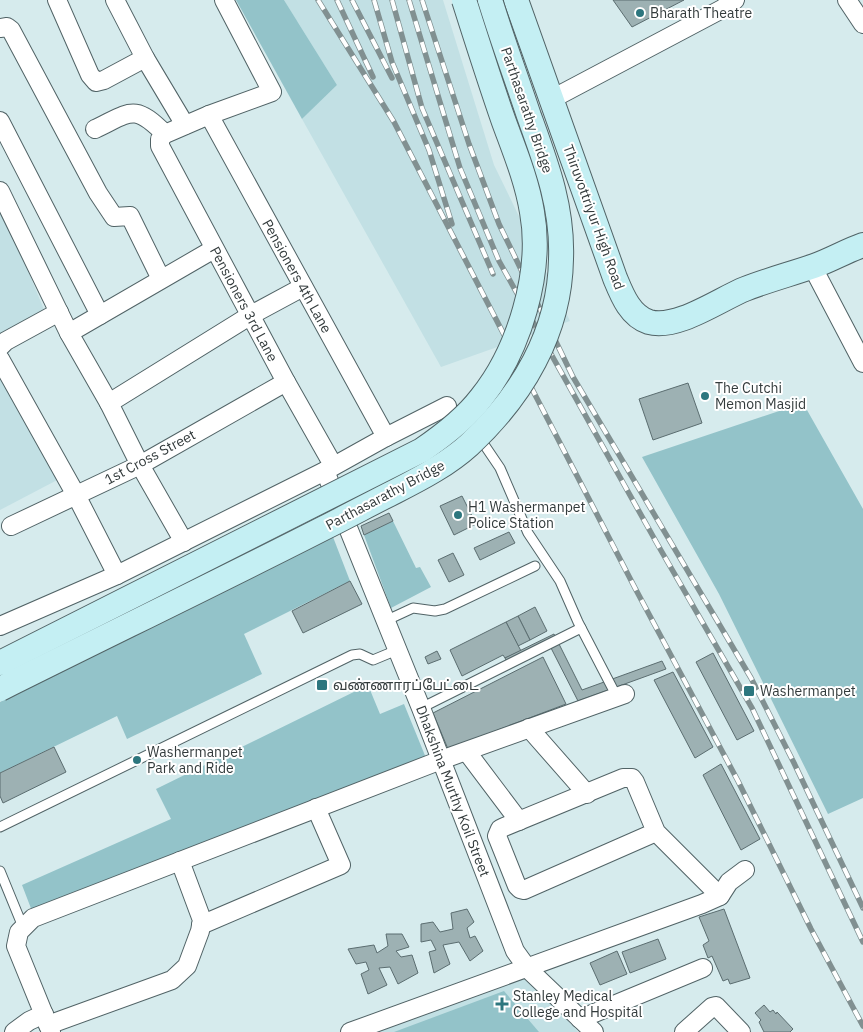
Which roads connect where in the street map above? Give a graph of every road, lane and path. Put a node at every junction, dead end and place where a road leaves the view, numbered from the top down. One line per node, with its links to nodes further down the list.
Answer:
1 (57, 0): 11 (street)
2 (115, 0): 11 (street)
3 (224, 0): 13 (street)
4 (464, 0): 46 (main road, Parthasarathy Bridge, bridge)
5 (490, 0): 47 (main road, Parthasarathy Bridge, bridge)
6 (516, 0): 12 (main road, Thiruvottriyur High Road)
7 (847, 0): 9 (street)
8 (725, 3): 12 (street)
9 (863, 24)
10 (0, 28): 22 (street)
11 (146, 58): 15 (street)
12 (550, 100): 21 (main road, Thiruvottriyur High Road)
13 (209, 115): 15 (street); 23 (street, Pensioners 4th Lane)
14 (0, 121): 25 (street)
15 (185, 125): 17 (street)
16 (95, 129): 17 (street)
17 (162, 138): 20 (street, Pensioners 3rd Lane)
18 (0, 191): 24 (street)
19 (863, 245): 21 (main road, Thiruvottriyur High Road)
20 (214, 249): 22 (street); 26 (street, Pensioners 3rd Lane)
21 (812, 266): 30 (street)
22 (161, 279): 25 (street)
23 (303, 286): 26 (street); 34 (street, Pensioners 4th Lane)
24 (59, 312): 27 (street); 28 (street)
25 (100, 315): 27 (street)
26 (251, 316): 31 (street, Pensioners 3rd Lane); 32 (street)
27 (69, 332): 32 (street)
28 (0, 347)
29 (0, 359): 37 (street)
30 (863, 363)
31 (286, 382): 35 (street, 1st Cross Street); 36 (street, Pensioners 3rd Lane)
32 (109, 403): 35 (street)
33 (447, 406): 34 (street); 44 (lane)
34 (386, 437): 36 (street)
35 (140, 465): 37 (street, 1st Cross Street); 39 (street)
36 (329, 468): 39 (street); 42 (street, Dhakshina Murthy Koil Street)
37 (76, 495): 38 (street, 1st Cross Street); 41 (street)
38 (11, 526)
39 (184, 542): 41 (street)
40 (535, 566): 42 (lane)
41 (117, 575): 43 (street)
42 (385, 620): 45 (street, Dhakshina Murthy Koil Street)
43 (0, 626)
44 (581, 628): 48 (lane); 49 (lane)
45 (397, 650): 49 (street, Dhakshina Murthy Koil Street); 56 (lane)
46 (0, 663)
47 (0, 689)
48 (621, 695): 50 (street)
49 (420, 708): 52 (street, Dhakshina Murthy Koil Street)
50 (530, 728): 51 (street); 53 (street)
51 (467, 752): 52 (street); 55 (street)
52 (441, 760): 54 (street); 65 (street, Dhakshina Murthy Koil Street)
53 (586, 794): 55 (street); 57 (street)
54 (316, 808): 58 (street); 62 (street)
55 (519, 821): 57 (street)
56 (0, 828)
57 (656, 832): 61 (street)
58 (180, 861): 62 (street); 63 (street)
59 (744, 870): 61 (street)
60 (0, 872): 63 (lane)
61 (720, 896): 65 (street)
62 (201, 925): 67 (street)
63 (23, 927): 67 (street)
64 (703, 968): 66 (street)
65 (528, 969): 66 (street, Dhakshina Murthy Koil Street); 69 (street)
66 (580, 1019): 70 (street, Dhakshina Murthy Koil Street)
67 (48, 1024): 68 (street)
68 (14, 1032)
69 (350, 1032)
70 (594, 1032)
71 (684, 1032): 72 (street)
72 (741, 1032)

